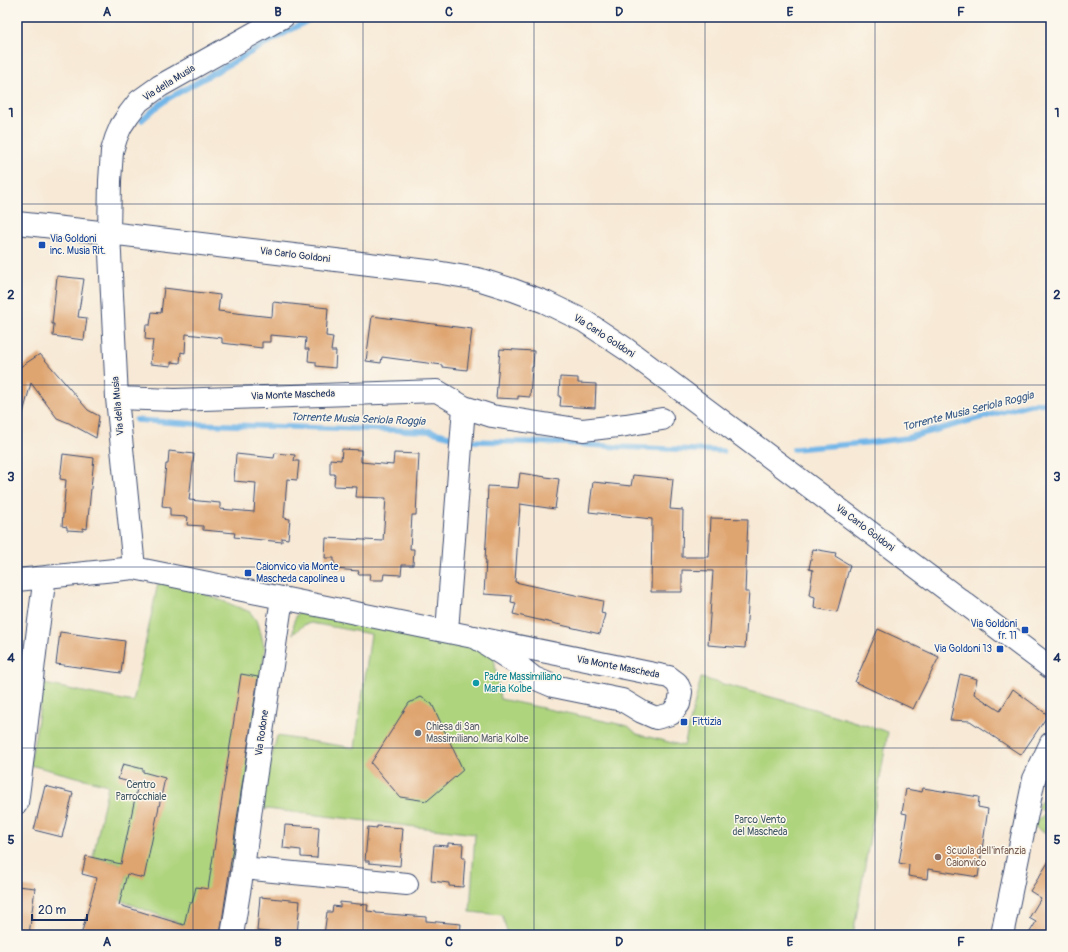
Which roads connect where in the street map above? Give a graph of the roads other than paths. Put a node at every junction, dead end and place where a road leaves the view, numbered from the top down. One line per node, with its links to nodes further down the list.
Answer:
1 (283, 17): 3 (street, Via della Musia)
2 (17, 223): 3 (street, Via Carlo Goldoni)
3 (109, 233): 4 (street, Via della Musia); 13 (street, Via Carlo Goldoni)
4 (117, 398): 5 (street, Via Monte Mascheda); 7 (street, Via della Musia)
5 (464, 407): 6 (street, Via Monte Mascheda); 11 (street)
6 (662, 418)
7 (134, 568): 8 (street); 10 (street, Via Monte Mascheda)
8 (45, 577): 9 (street); 15 (street)
9 (17, 580)
10 (282, 598): 11 (street, Via Monte Mascheda); 16 (street, Via Rodone)
11 (447, 631): 12 (street, Via Monte Mascheda)
12 (475, 637): 12 (street, Via Monte Mascheda)
13 (1051, 668)
14 (1051, 743): 19 (street)
15 (17, 803)
16 (244, 868): 17 (street); 18 (street, Via Rodone)
17 (407, 884)
18 (232, 935)
19 (1002, 935)

